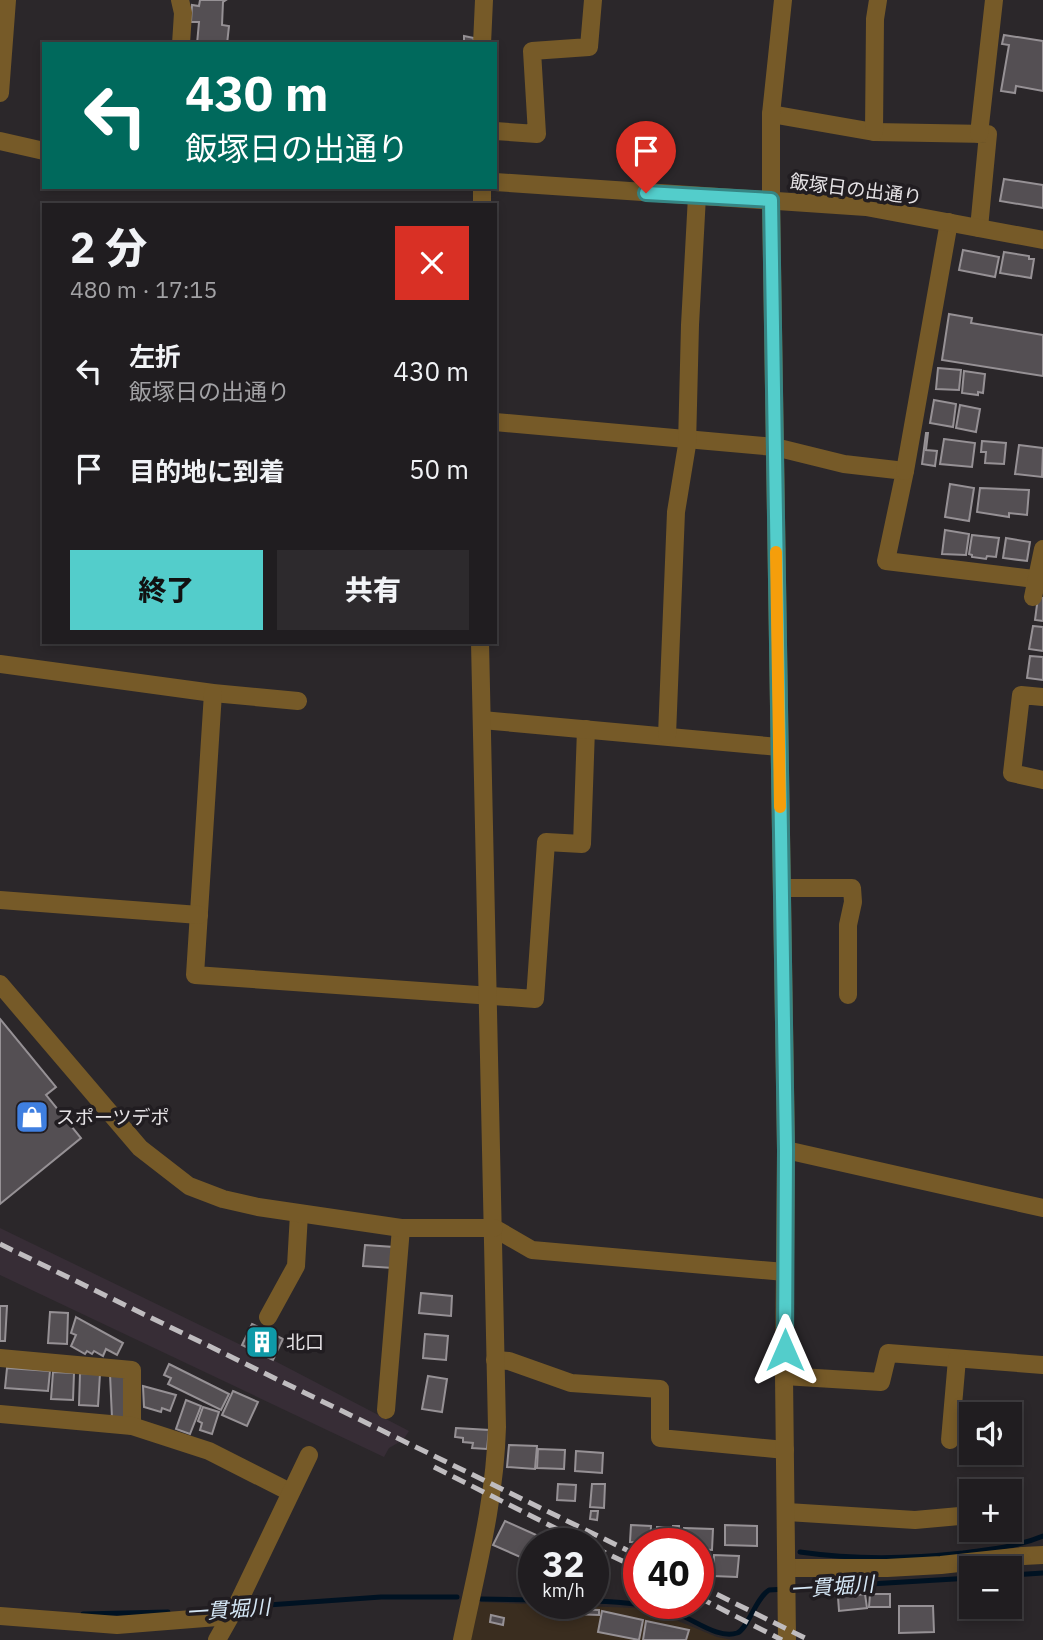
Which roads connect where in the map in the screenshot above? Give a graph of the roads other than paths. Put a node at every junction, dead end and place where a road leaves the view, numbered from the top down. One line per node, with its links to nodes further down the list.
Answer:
1 (7, 0): 10 (street)
2 (180, 0): 8 (street)
3 (484, 0): 9 (street)
4 (593, 0): 12 (street)
5 (783, 0): 11 (street)
6 (878, 0): 13 (street)
7 (994, 0): 14 (street)
8 (181, 42)
9 (482, 42)
10 (0, 93)
11 (771, 114): 13 (street); 19 (street)
12 (497, 131)
13 (874, 132): 14 (street)
14 (979, 134): 21 (street)
15 (0, 141): 16 (street)
16 (42, 151)
17 (497, 182): 18 (street, 飯塚日の出通り)
18 (697, 196): 19 (street, 飯塚日の出通り); 24 (street)
19 (771, 200): 20 (street, 飯塚日の出通り); 25 (street)
20 (949, 222): 21 (street, 飯塚日の出通り); 26 (street)
21 (979, 228): 22 (street, 飯塚日の出通り)
22 (1043, 240)
23 (497, 422): 24 (street)
24 (687, 439): 25 (street); 36 (street)
25 (775, 447): 26 (street); 37 (street)
26 (905, 471): 28 (street)
27 (1043, 549): 28 (street)
28 (1038, 585)
29 (480, 644): 34 (street)
30 (0, 664): 31 (street)
31 (213, 693): 33 (street); 41 (street)
32 (1043, 697): 38 (street)
33 (298, 701)
34 (482, 720): 35 (street); 44 (street)
35 (586, 729): 36 (street); 44 (street)
36 (667, 735): 37 (street)
37 (779, 747): 39 (street)
38 (1043, 780)
39 (782, 888): 43 (street); 45 (street)
40 (0, 900): 41 (street)
41 (199, 915): 44 (street)
42 (0, 984): 47 (street)
43 (848, 995)
44 (487, 996): 49 (street)
45 (786, 1150): 46 (street); 50 (street)
46 (1043, 1208)
47 (299, 1214): 48 (street); 51 (street)
48 (401, 1228): 49 (street); 57 (street)
49 (494, 1228): 50 (street); 54 (street)
50 (785, 1272): 56 (street)
51 (268, 1317)
52 (0, 1358): 59 (street)
53 (957, 1359): 55 (street); 56 (street); 60 (street)
54 (495, 1360): 61 (street); 71 (street)
55 (1043, 1365)
56 (785, 1376): 61 (street)
57 (386, 1410)
58 (0, 1414): 59 (street)
59 (132, 1426): 63 (street)
60 (950, 1440)
61 (785, 1450): 64 (street)
62 (309, 1455): 63 (street)
63 (290, 1492): 68 (street)
64 (787, 1512): 65 (street); 67 (street)
65 (959, 1516)
66 (1043, 1555): 67 (street)
67 (787, 1573): 72 (street)
68 (234, 1609): 69 (street); 70 (street)
69 (0, 1616)
70 (217, 1640)
71 (462, 1640)
72 (787, 1640)

